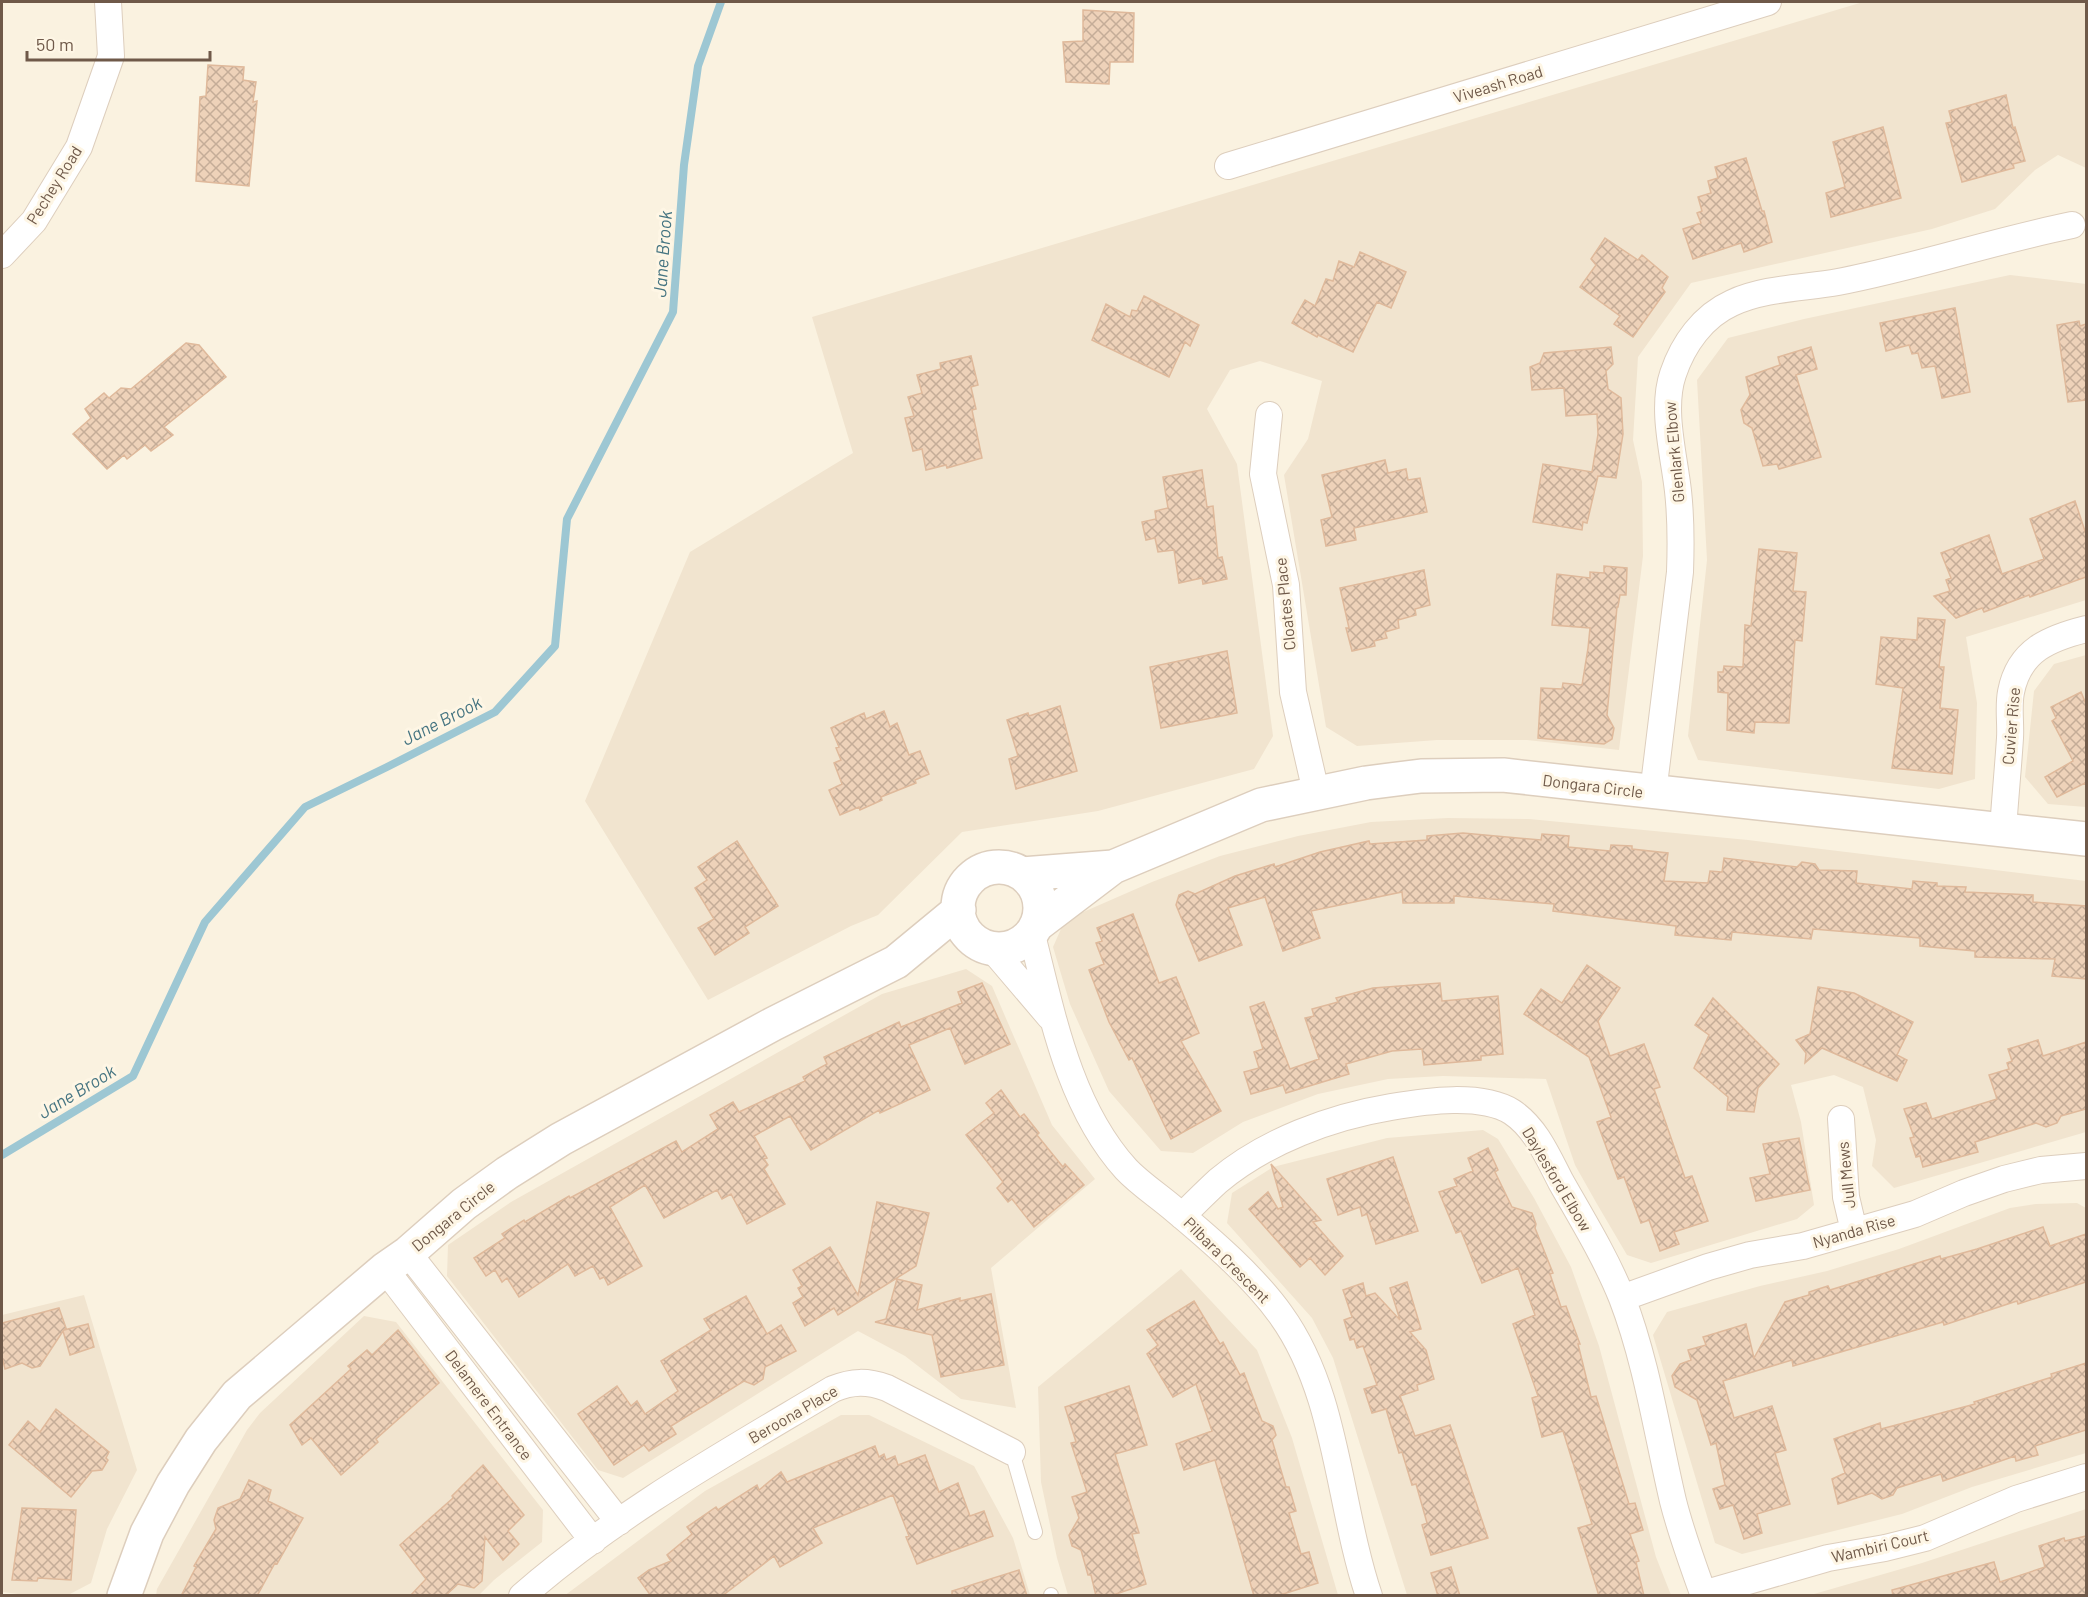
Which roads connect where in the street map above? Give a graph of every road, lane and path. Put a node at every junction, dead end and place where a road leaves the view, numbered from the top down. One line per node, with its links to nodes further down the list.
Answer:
1 (108, 2): 5 (street, Pechey Road)
2 (1768, 2): 3 (street, Viveash Road)
3 (1228, 166)
4 (2072, 225): 9 (street, Glenlark Elbow)
5 (2, 255)
6 (1269, 416): 8 (street, Cloates Place)
7 (2086, 629): 10 (street, Cuvier Rise)
8 (1316, 792): 9 (street, Dongara Circle); 12 (street, Dongara Circle)
9 (1653, 793): 10 (street, Dongara Circle)
10 (2003, 830): 11 (street, Dongara Circle)
11 (2086, 839)
12 (1113, 867): 13 (street, Dongara Circle); 15 (street, Dongara Circle)
13 (1022, 874): 14 (street); 15 (street)
14 (958, 910): 16 (street); 17 (street, Dongara Circle)
15 (1035, 929): 16 (street); 18 (street, Pilbara Crescent)
16 (986, 947): 17 (street, Dongara Circle); 18 (street, Pilbara Crescent)
17 (896, 962): 23 (street, Dongara Circle)
18 (1054, 1022): 21 (street, Pilbara Crescent)
19 (1841, 1119): 22 (street, Jull Mews)
20 (2086, 1166): 22 (street, Nyanda Rise)
21 (1182, 1216): 24 (street, Daylesford Elbow); 33 (street, Pilbara Crescent)
22 (1854, 1231): 24 (street, Nyanda Rise)
23 (397, 1261): 27 (street, Delamere Entrance); 29 (street, Delamere Entrance); 31 (street, Dongara Circle)
24 (1622, 1298): 30 (street, Daylesford Elbow)
25 (1012, 1452): 27 (street, Beroona Place); 28 (lane, Beroona Place)
26 (2086, 1476): 30 (street, Wambiri Court)
27 (618, 1522): 29 (street, Beroona Place)
28 (1035, 1532)
29 (593, 1541): 32 (street, Beroona Place)
30 (1704, 1595)
31 (124, 1596)
32 (522, 1596)
33 (1369, 1596)

